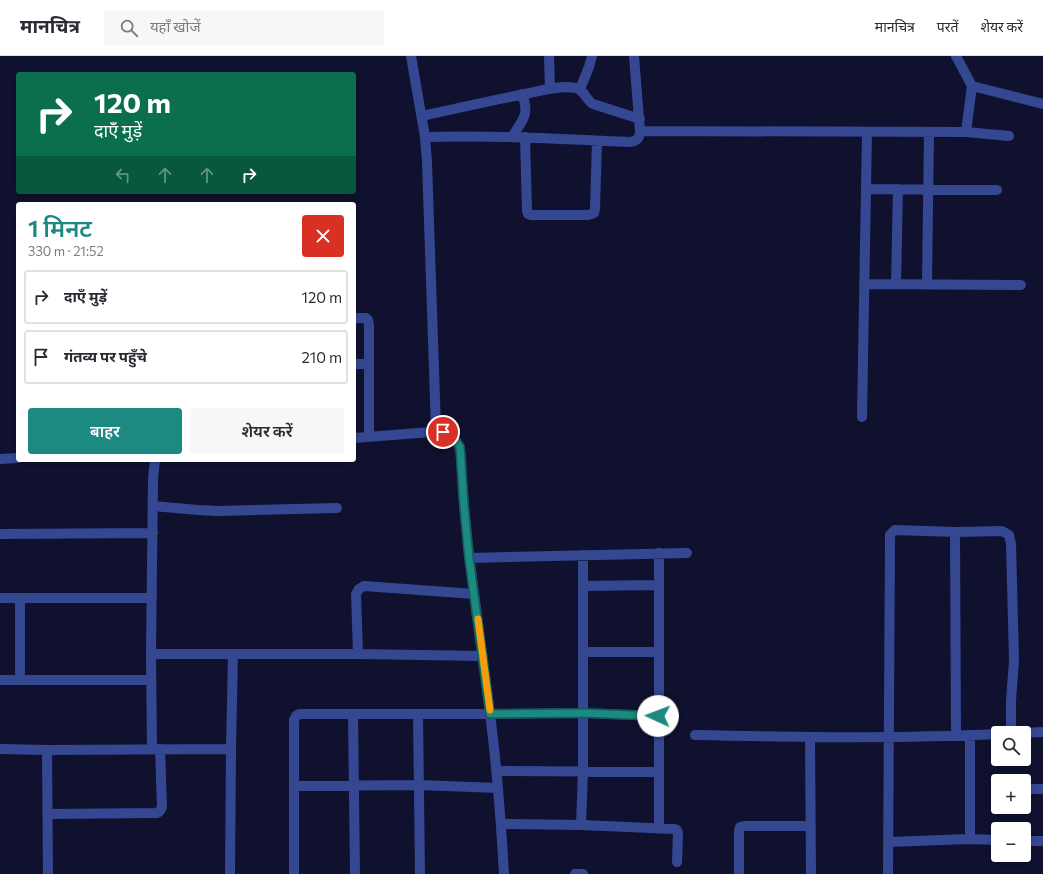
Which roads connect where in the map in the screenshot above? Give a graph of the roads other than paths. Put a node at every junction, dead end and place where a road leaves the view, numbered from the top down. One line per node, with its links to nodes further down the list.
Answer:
1 (411, 56): 11 (street)
2 (549, 56): 7 (street)
3 (592, 56): 8 (street)
4 (634, 56): 12 (street)
5 (956, 56): 6 (street)
6 (972, 86): 10 (street); 16 (street)
7 (550, 89): 8 (street); 9 (street)
8 (580, 89): 12 (street)
9 (522, 94): 11 (street); 19 (street)
10 (1043, 104)
11 (422, 116): 18 (street)
12 (640, 119): 13 (street)
13 (640, 131): 14 (street); 21 (street)
14 (867, 132): 15 (street); 22 (street)
15 (929, 132): 16 (street); 24 (street)
16 (966, 132): 17 (street)
17 (1009, 136)
18 (425, 137): 19 (street); 34 (street)
19 (512, 137): 20 (street)
20 (525, 137): 21 (street); 21 (street)
21 (597, 141)
22 (866, 189): 23 (street); 26 (street)
23 (898, 189): 24 (street); 27 (street)
24 (928, 189): 25 (street); 28 (street)
25 (997, 190)
26 (864, 284): 27 (street); 33 (street)
27 (896, 284): 28 (street)
28 (927, 284): 29 (street)
29 (1021, 285)
30 (356, 318): 32 (street)
31 (356, 364): 32 (street)
32 (369, 364): 35 (street)
33 (862, 417)
34 (436, 428): 35 (street); 48 (street)
35 (369, 437): 36 (street)
36 (356, 438)
37 (16, 458): 38 (street)
38 (0, 459)
39 (155, 462): 40 (street)
40 (153, 506): 41 (street); 43 (street)
41 (337, 508)
42 (955, 532): 69 (street); 74 (street); 75 (street)
43 (153, 533): 44 (street); 54 (street)
44 (0, 534)
45 (687, 552): 46 (street)
46 (659, 553): 47 (street); 49 (street)
47 (583, 555): 48 (street); 50 (street)
48 (469, 558): 51 (street)
49 (659, 585): 50 (street); 56 (street)
50 (583, 586): 55 (street)
51 (474, 594): 59 (street); 60 (street)
52 (0, 598): 53 (street)
53 (20, 598): 54 (street); 62 (street)
54 (152, 598): 57 (street)
55 (583, 652): 56 (street); 64 (street)
56 (658, 652): 68 (street)
57 (151, 654): 58 (street); 63 (street)
58 (233, 654): 59 (street); 80 (street)
59 (358, 654): 60 (street)
60 (483, 656): 67 (street)
61 (0, 680): 62 (street)
62 (20, 680): 63 (street)
63 (151, 680): 79 (street)
64 (583, 713): 67 (street); 68 (street); 83 (street)
65 (353, 714): 66 (street); 85 (street); 87 (street)
66 (418, 714): 67 (street); 86 (street)
67 (490, 714): 82 (street)
68 (658, 716): 84 (street)
69 (1011, 726)
70 (1043, 732): 71 (street)
71 (1031, 733)
72 (991, 734): 76 (street)
73 (695, 735): 77 (street)
74 (889, 736): 75 (street); 77 (street); 100 (street)
75 (956, 736): 76 (street)
76 (970, 736): 96 (street)
77 (810, 737): 94 (street)
78 (0, 748): 81 (street)
79 (156, 749): 80 (street); 81 (street); 91 (street)
80 (231, 749): 103 (street)
81 (47, 750): 91 (street)
82 (496, 771): 83 (street); 88 (street)
83 (583, 771): 84 (street); 93 (street)
84 (659, 772): 95 (street)
85 (354, 785): 86 (street); 87 (street); 105 (street)
86 (419, 785): 88 (street); 106 (street)
87 (295, 786): 104 (street)
88 (498, 788): 92 (street)
89 (1031, 789): 90 (street)
90 (1043, 789)
91 (48, 814): 102 (street)
92 (501, 824): 93 (street); 107 (street)
93 (581, 826): 95 (street)
94 (811, 826): 110 (street); 111 (street)
95 (659, 828): 101 (street)
96 (970, 839): 97 (street); 100 (street)
97 (991, 840)
98 (1031, 841): 99 (street)
99 (1043, 841)
100 (888, 842): 112 (street)
101 (677, 862)
102 (48, 874)
103 (230, 874)
104 (294, 874)
105 (355, 874)
106 (420, 874)
107 (504, 874)
108 (575, 874): 109 (street)
109 (583, 874)
110 (739, 874)
111 (811, 874)
112 (888, 874)

